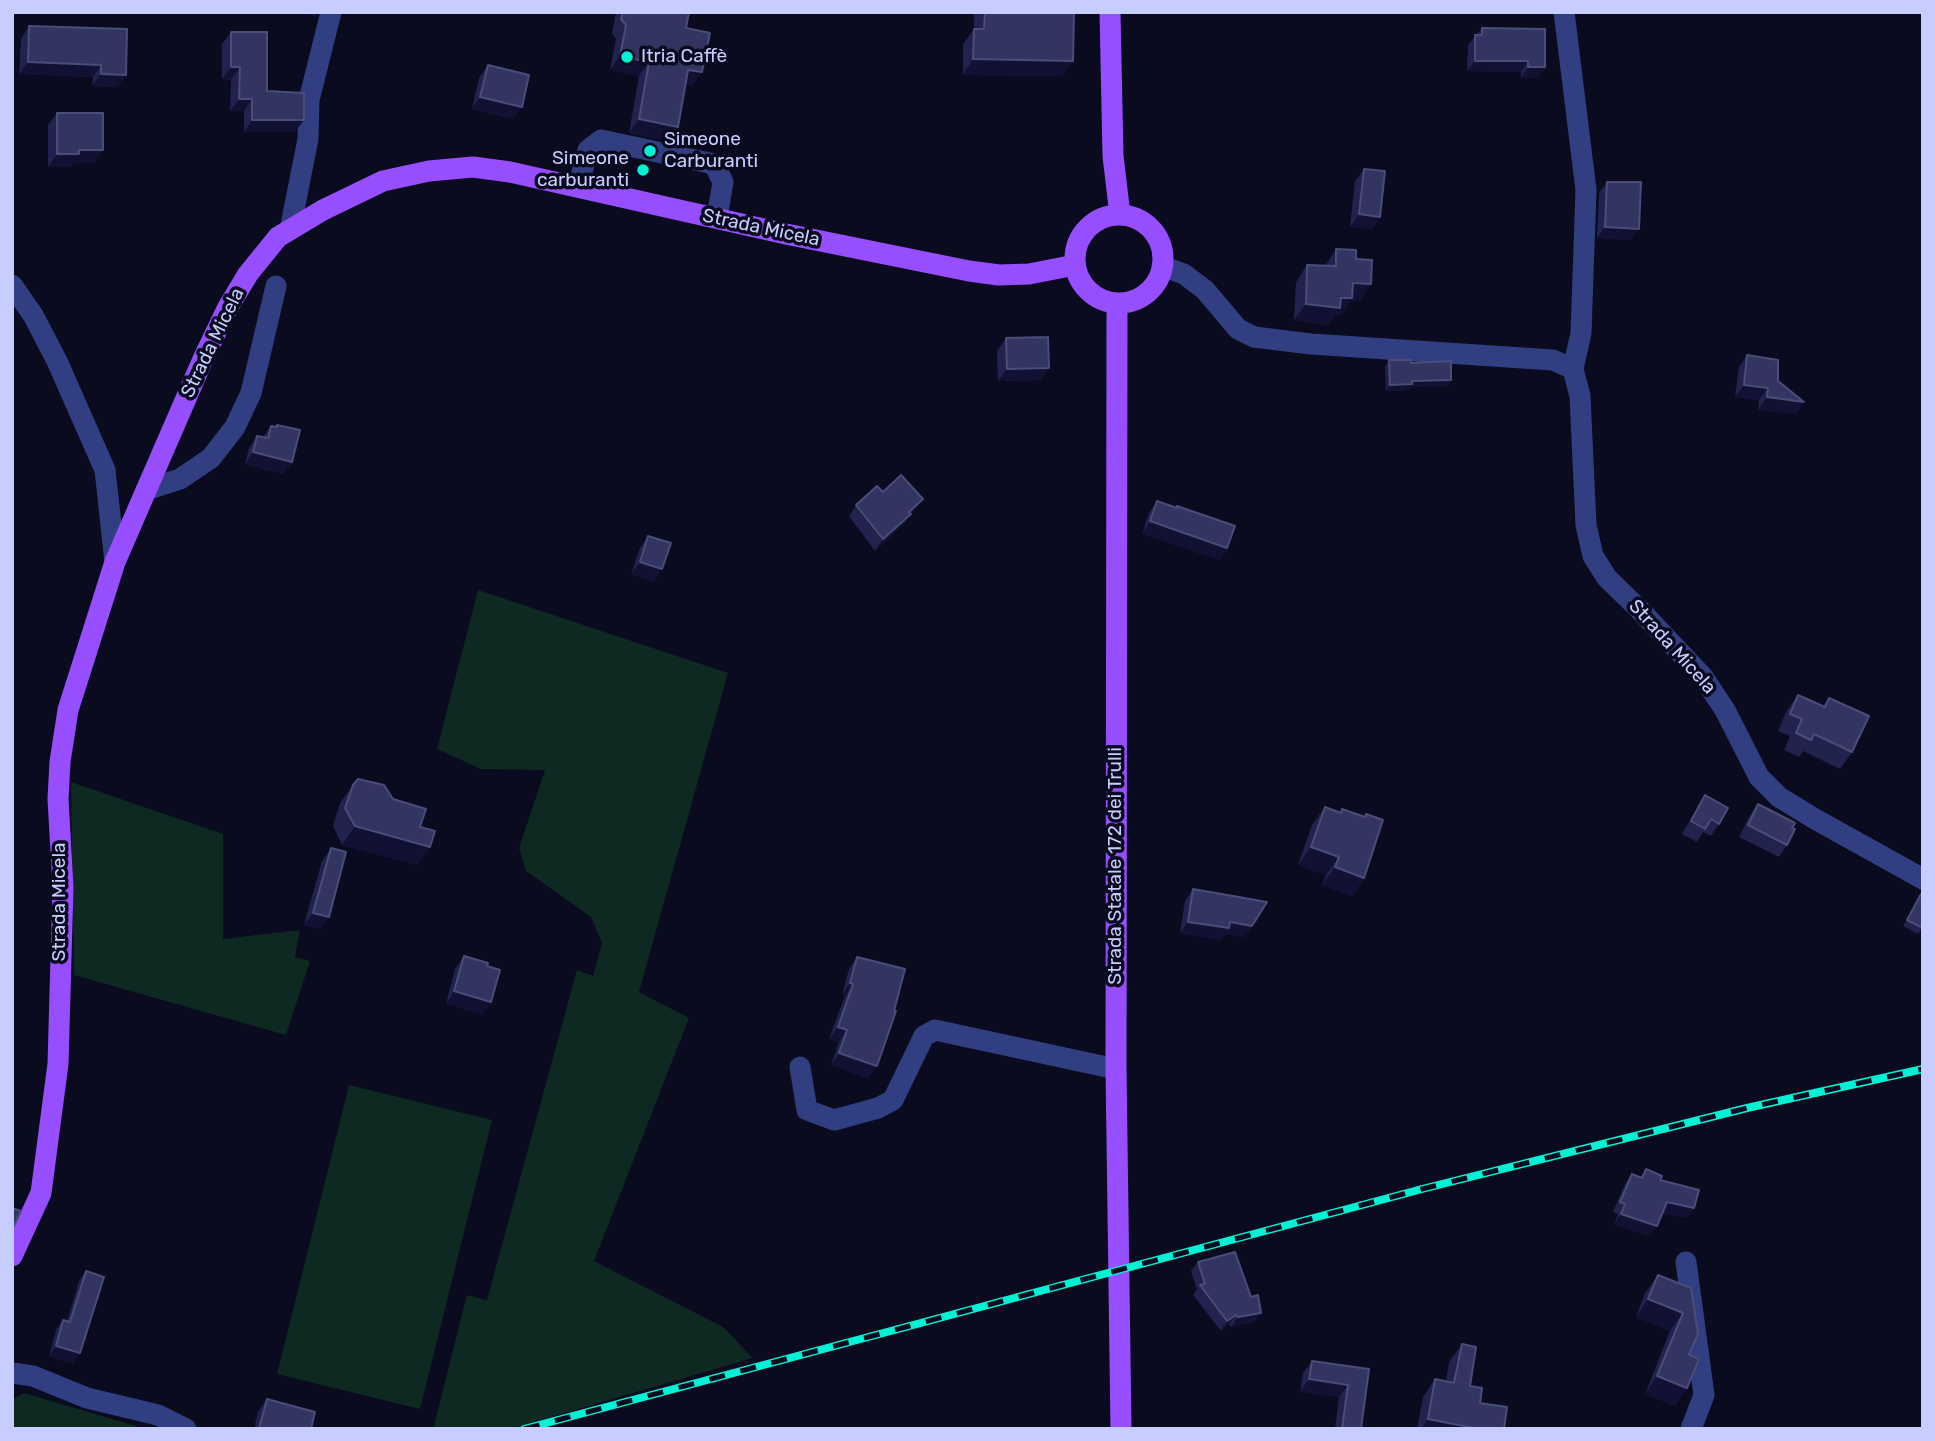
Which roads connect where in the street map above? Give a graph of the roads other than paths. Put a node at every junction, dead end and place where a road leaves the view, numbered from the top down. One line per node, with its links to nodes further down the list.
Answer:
1 (331, 12): 7 (street)
2 (1110, 12): 5 (main road)
3 (1564, 12): 13 (street, Strada Micela)
4 (578, 187): 6 (main road, Strada Micela); 6 (street); 7 (main road, Strada Micela)
5 (1120, 215): 8 (main road); 9 (main road)
6 (717, 218): 8 (main road, Strada Micela)
7 (290, 230): 14 (main road, Strada Micela)
8 (1075, 265): 12 (main road)
9 (1162, 266): 12 (main road); 13 (street)
10 (12, 285): 15 (street)
11 (276, 286): 14 (street)
12 (1116, 303): 18 (main road, Strada Statale 172 dei Trulli)
13 (1573, 369): 16 (street, Strada Micela)
14 (146, 490): 15 (main road, Strada Micela)
15 (115, 562): 19 (main road, Strada Micela)
16 (1923, 879)
17 (800, 1066): 18 (street)
18 (1116, 1069): 23 (main road, Strada Statale 172 dei Trulli)
19 (12, 1256)
20 (1686, 1262): 24 (street)
21 (12, 1373): 22 (street)
22 (186, 1429)
23 (1121, 1429)
24 (1691, 1429)

